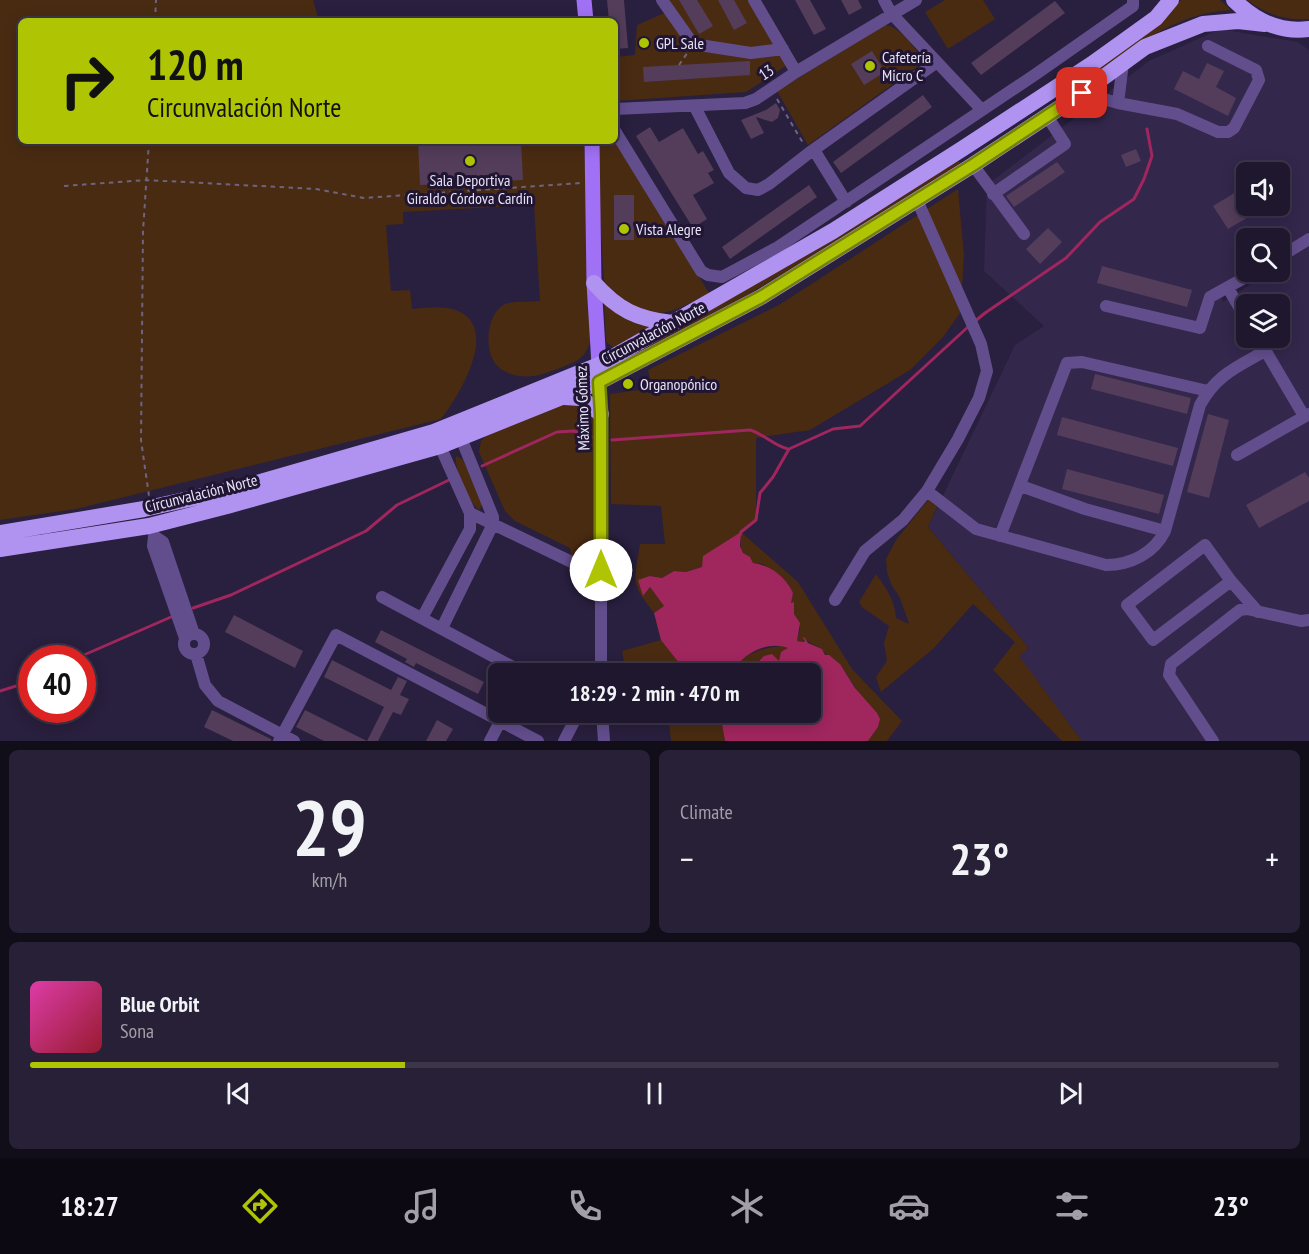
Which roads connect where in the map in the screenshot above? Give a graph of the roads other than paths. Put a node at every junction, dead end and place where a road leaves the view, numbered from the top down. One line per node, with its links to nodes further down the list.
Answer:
1 (584, 0): 10 (main road)
2 (662, 0): 14 (street)
3 (754, 0): 14 (street)
4 (884, 0): 9 (street)
5 (915, 0): 9 (street, 13)
6 (1133, 0): 23 (street)
7 (1171, 0): 18 (highway, Circunvalación Norte)
8 (1234, 0): 11 (highway)
9 (891, 13): 15 (street); 17 (street, 13)
10 (586, 18)
11 (1264, 24): 12 (highway, Circunvalación Norte); 16 (highway, Circunvalación Norte)
12 (1305, 34)
13 (1208, 46): 20 (street)
14 (783, 49): 17 (street)
15 (937, 62): 23 (street); 28 (street)
16 (1123, 63): 19 (highway, Circunvalación Norte); 20 (street)
17 (796, 72): 21 (street, 13)
18 (1070, 78): 19 (highway); 27 (highway, Circunvalación Norte)
19 (1082, 93): 20 (street); 24 (highway, Circunvalación Norte)
20 (1118, 103)
21 (695, 107): 22 (street, 13); 28 (street)
22 (618, 109)
23 (982, 110): 32 (street)
24 (1047, 116): 29 (highway, Circunvalación Norte); 30 (street)
25 (618, 136): 32 (street)
26 (592, 144): 37 (main road, Máximo Gómez)
27 (962, 149): 29 (highway); 41 (highway, Circunvalación Norte)
28 (811, 152): 32 (street)
29 (973, 165): 30 (street); 31 (highway, Circunvalación Norte)
30 (993, 194): 33 (street)
31 (917, 200): 45 (highway, Circunvalación Norte); 54 (street)
32 (846, 202)
33 (1024, 234)
34 (1309, 239): 35 (street)
35 (1290, 251)
36 (1238, 282): 38 (street)
37 (594, 283): 41 (highway); 44 (main road, Máximo Gómez)
38 (1228, 288): 39 (street); 40 (street)
39 (1236, 302)
40 (1106, 306)
41 (672, 323): 44 (highway, Circunvalación Norte)
42 (1263, 348): 43 (street)
43 (1265, 351): 46 (street); 49 (street)
44 (598, 365): 45 (street, Máximo Gómez); 50 (highway, Circunvalación Norte)
45 (599, 382): 47 (highway, Circunvalación Norte); 48 (street, Máximo Gómez)
46 (1208, 390): 53 (street); 59 (street)
47 (564, 397): 48 (highway); 50 (highway, Circunvalación Norte)
48 (601, 414): 63 (street, Máximo Gómez)
49 (1307, 415): 52 (street)
50 (458, 432): 51 (highway, Circunvalación Norte); 57 (street)
51 (437, 439): 55 (highway, Circunvalación Norte); 56 (street); 58 (highway, Circunvalación Norte)
52 (1237, 455)
53 (1021, 486): 59 (street); 61 (street)
54 (927, 491): 61 (street); 66 (street)
55 (147, 508): 58 (highway); 60 (highway, Circunvalación Norte)
56 (470, 513): 57 (street); 68 (street)
57 (493, 524): 63 (street); 70 (street)
58 (152, 531): 62 (highway, Circunvalación Norte); 78 (street)
59 (1165, 531): 61 (street)
60 (0, 532)
61 (1000, 536)
62 (0, 549)
63 (601, 570): 72 (street, Máximo Gómez)
64 (1231, 581): 64 (street); 67 (street)
65 (382, 597): 68 (street)
66 (835, 600)
67 (1258, 612): 69 (street); 84 (street)
68 (422, 618): 70 (street)
69 (1309, 620)
70 (442, 628): 71 (street)
71 (509, 663)
72 (600, 663)
73 (488, 710): 78 (street)
74 (500, 723): 80 (street)
75 (512, 723): 81 (street)
76 (573, 723): 82 (street)
77 (603, 723): 83 (street)
78 (281, 738): 79 (street)
79 (294, 741)
80 (490, 741)
81 (538, 741)
82 (564, 741)
83 (604, 741)
84 (1214, 741)

